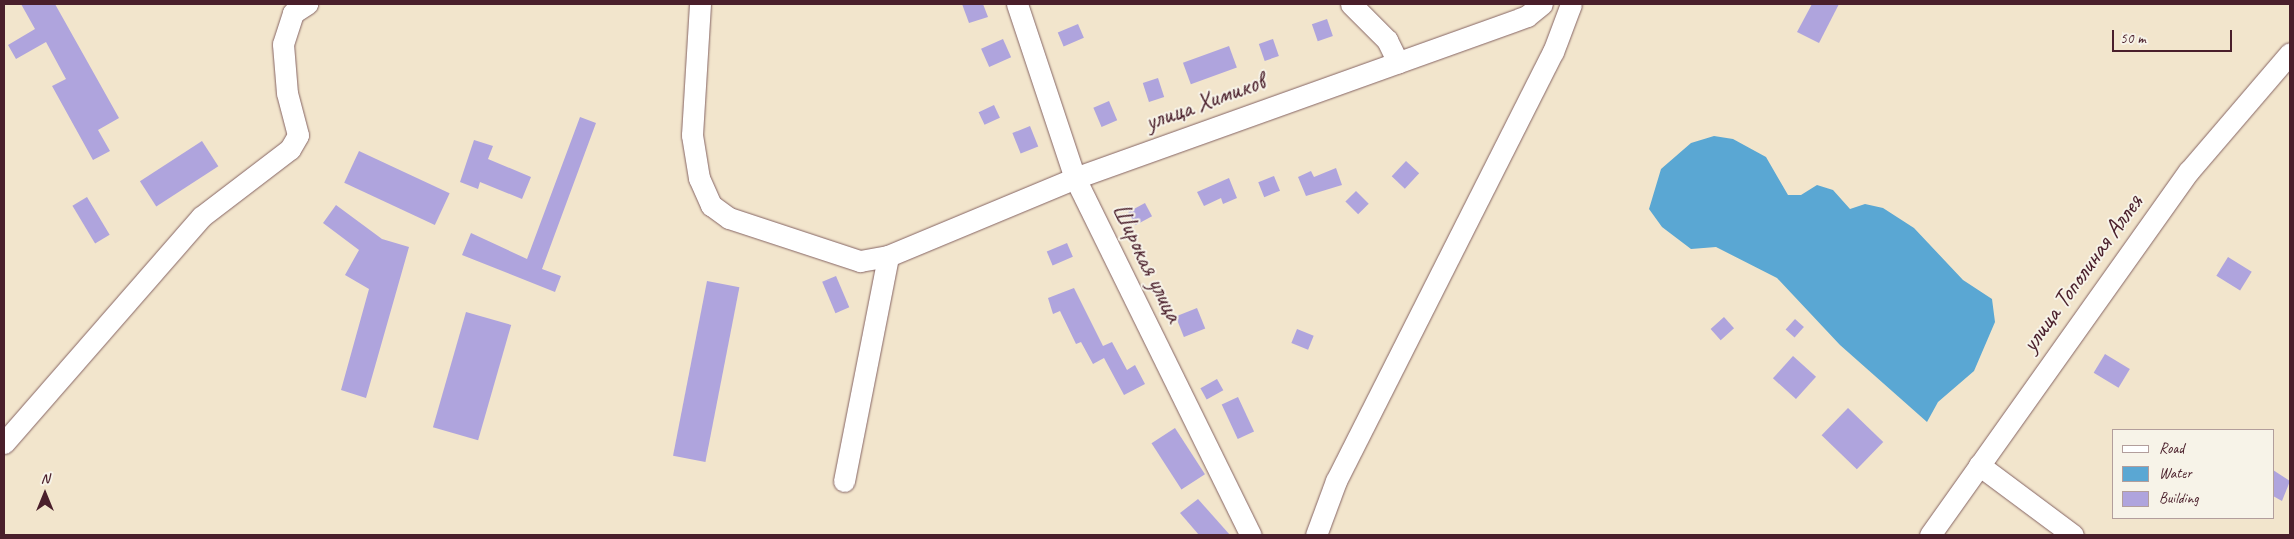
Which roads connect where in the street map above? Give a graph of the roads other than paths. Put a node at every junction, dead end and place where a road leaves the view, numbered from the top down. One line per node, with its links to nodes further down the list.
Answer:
1 (307, 4): 11 (street)
2 (700, 4): 10 (street, улица Химиков)
3 (1017, 4): 9 (street, Широкая улица)
4 (1351, 4): 8 (street)
5 (1542, 4): 8 (street, улица Химиков)
6 (1571, 4): 15 (street)
7 (2290, 53): 12 (street, улица Тополиная Аллея)
8 (1398, 63): 9 (street, улица Химиков)
9 (1075, 178): 10 (street, улица Химиков); 14 (street, Широкая улица)
10 (888, 256): 13 (street)
11 (4, 443)
12 (1979, 465): 16 (street, улица Тополиная Аллея); 17 (street)
13 (844, 481)
14 (1251, 535)
15 (1316, 535)
16 (1930, 535)
17 (2073, 535)

